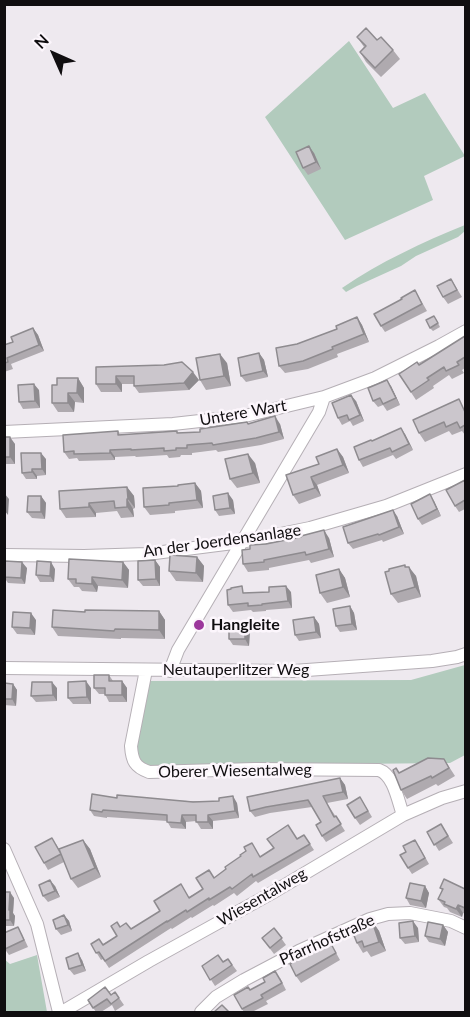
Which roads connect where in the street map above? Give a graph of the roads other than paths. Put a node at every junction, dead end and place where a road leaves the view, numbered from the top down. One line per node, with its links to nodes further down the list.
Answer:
1 (465, 331): 2 (street, Untere Wart)
2 (324, 397): 3 (street, Untere Wart); 5 (street)
3 (4, 432)
4 (465, 474): 5 (street, An der Joerdensanlage)
5 (241, 542): 6 (street, An der Joerdensanlage); 10 (street)
6 (4, 555)
7 (465, 654): 10 (street, Neutauperlitzer Weg)
8 (4, 668): 9 (street, Neutauperlitzer Weg)
9 (146, 670): 10 (street, Neutauperlitzer Weg); 12 (street, Oberer Wiesentalweg)
10 (170, 671)
11 (465, 791): 12 (street, Wiesentalweg)
12 (403, 815): 15 (street, Wiesentalweg)
13 (6, 855): 15 (street)
14 (465, 928): 16 (street, Pfarrhofstraße)
15 (61, 1012)
16 (201, 1012)

